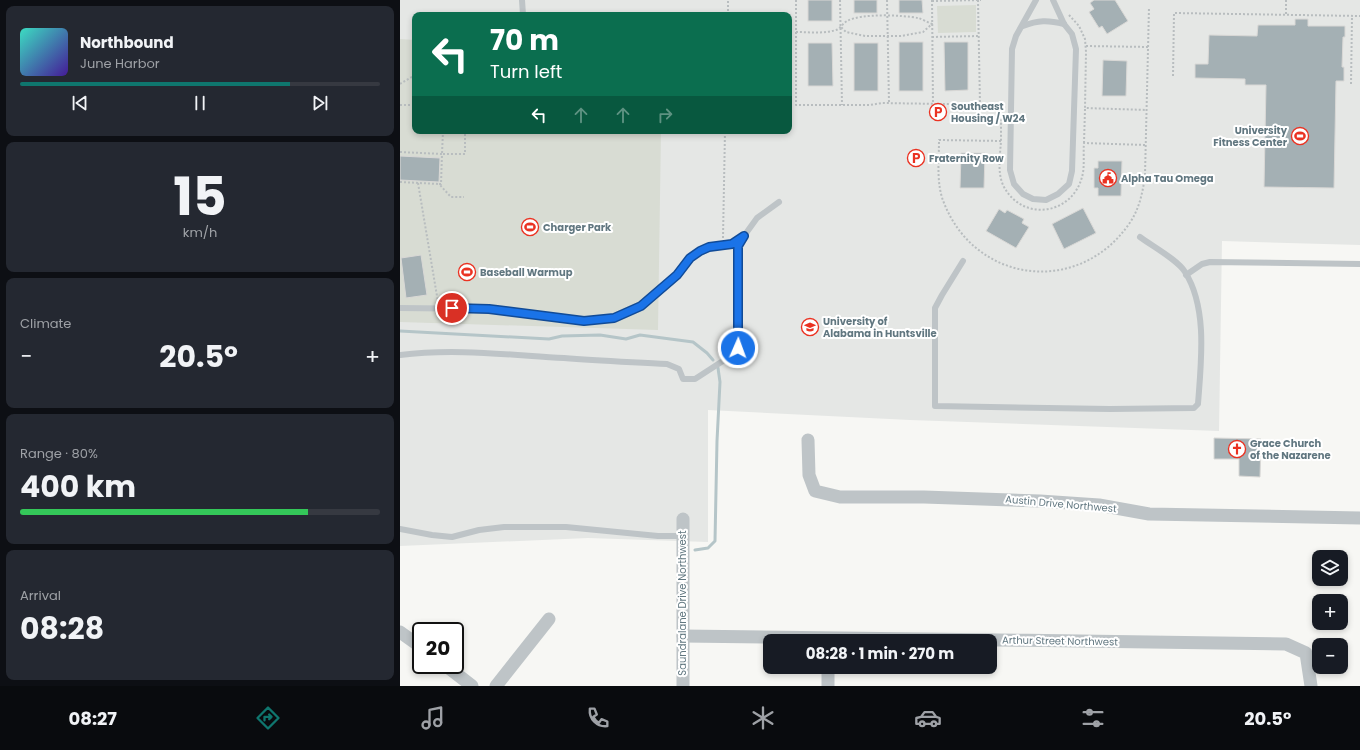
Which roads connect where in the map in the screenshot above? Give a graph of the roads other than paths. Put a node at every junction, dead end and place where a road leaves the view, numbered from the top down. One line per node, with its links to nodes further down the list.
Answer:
1 (522, 0): 4 (lane)
2 (1036, 0): 6 (lane)
3 (1053, 0): 5 (lane)
4 (523, 12)
5 (1064, 24): 6 (lane); 6 (lane)
6 (1023, 26)
7 (779, 202): 8 (lane)
8 (744, 236): 13 (lane); 14 (lane)
9 (1140, 237): 12 (lane)
10 (963, 262): 12 (lane)
11 (1360, 264): 12 (lane)
12 (1186, 275)
13 (400, 308)
14 (400, 355)
15 (808, 440): 16 (street, Austin Drive Northwest)
16 (1360, 518)
17 (683, 519): 19 (street, Saundralane Drive Northwest)
18 (400, 529): 19 (lane)
19 (682, 536): 22 (street, Saundralane Drive Northwest)
20 (549, 619): 29 (street)
21 (400, 632): 24 (street)
22 (683, 636): 23 (street, Arthur Street Northwest); 30 (street, Saundralane Drive Northwest)
23 (763, 638)
24 (412, 641)
25 (997, 641): 32 (street, Arthur Street Northwest)
26 (457, 674): 28 (street)
27 (828, 674): 31 (street)
28 (472, 686)
29 (496, 686)
30 (683, 686)
31 (828, 686)
32 (1311, 686)

